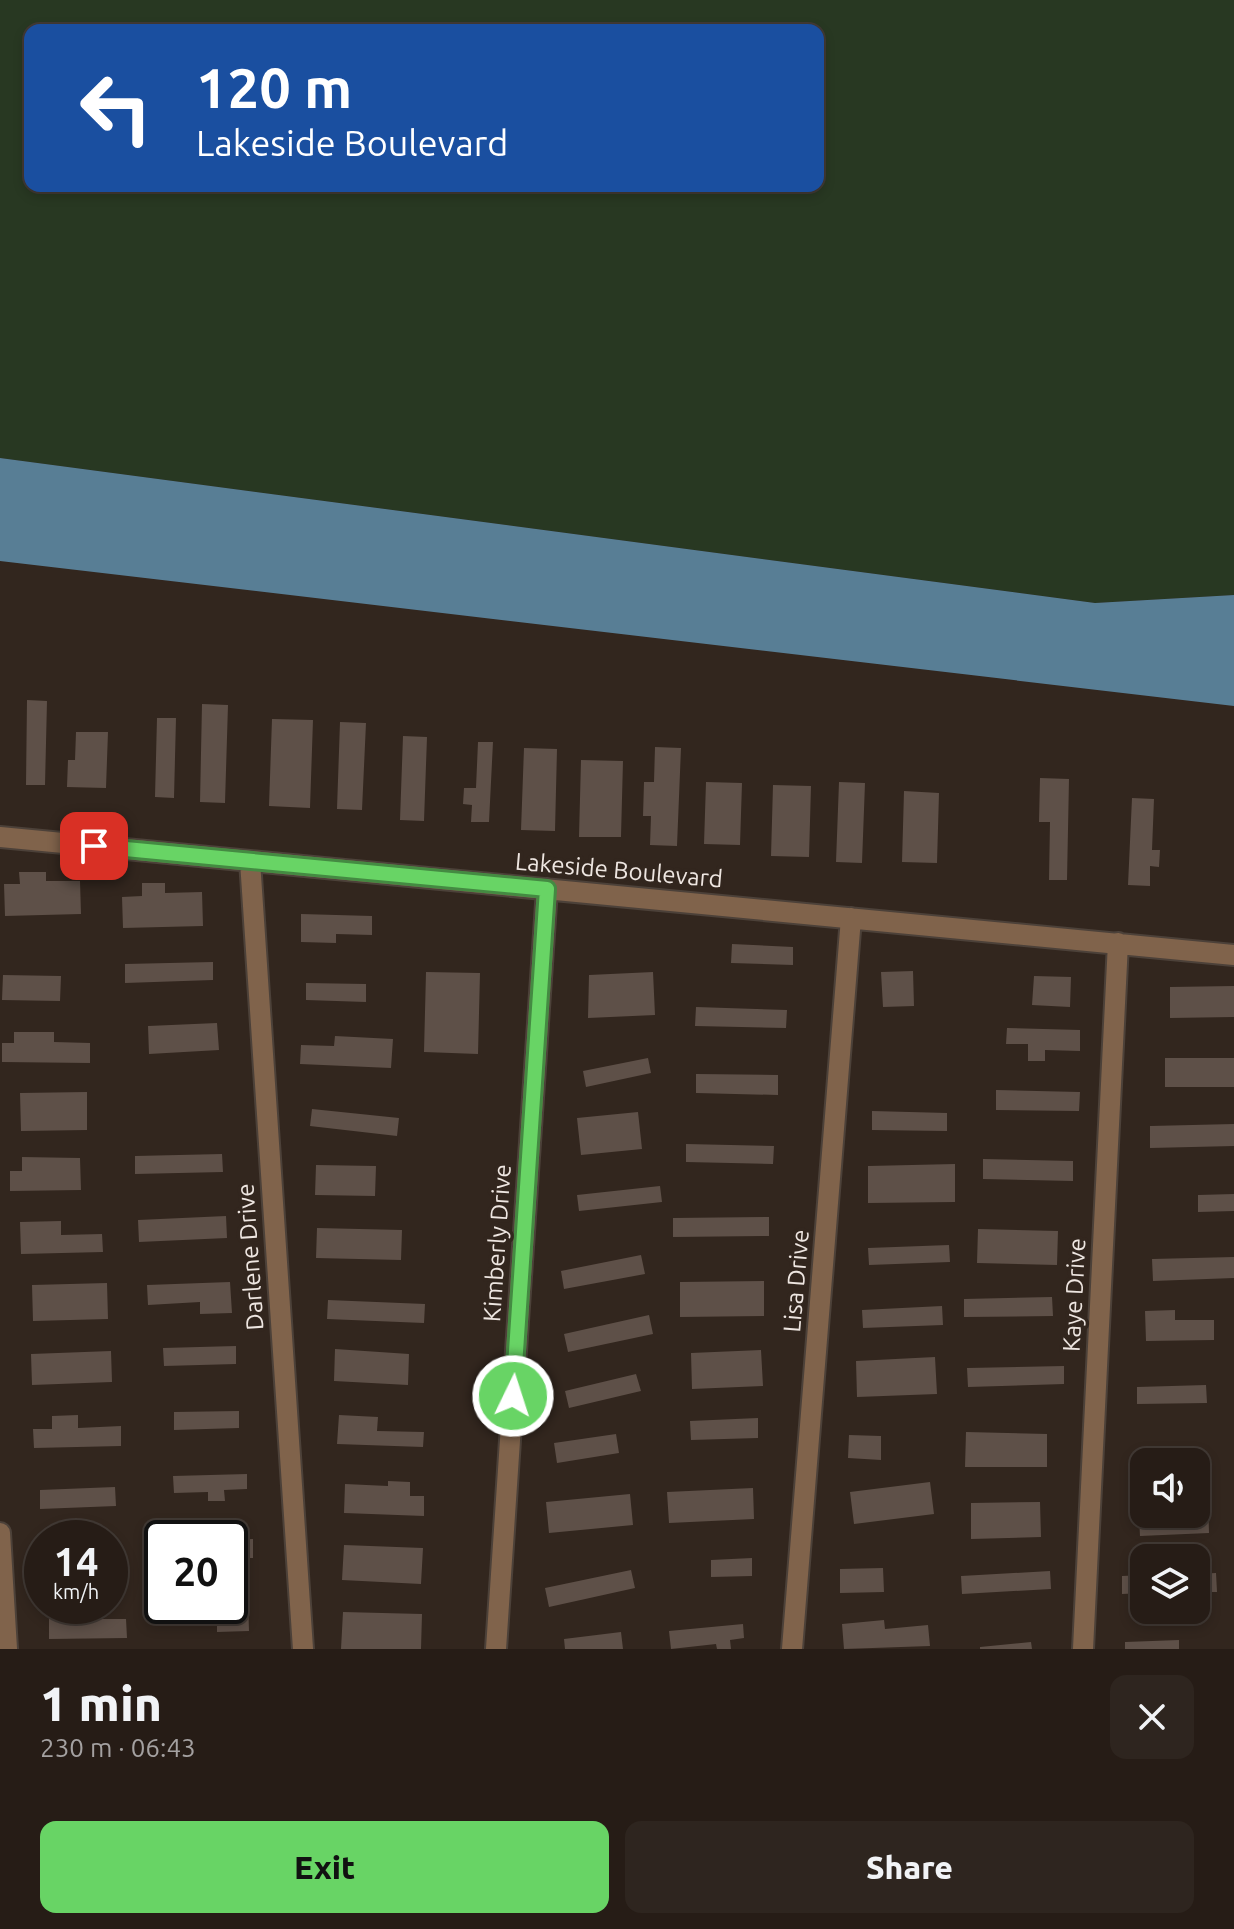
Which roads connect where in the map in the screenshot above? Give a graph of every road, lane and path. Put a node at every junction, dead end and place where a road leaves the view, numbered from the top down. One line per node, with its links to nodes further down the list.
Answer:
1 (0, 837): 2 (lane, Lakeside Boulevard)
2 (250, 861): 3 (lane, Lakeside Boulevard); 9 (lane, Darlene Drive)
3 (547, 889): 4 (lane, Lakeside Boulevard); 10 (lane, Kimberly Drive)
4 (851, 918): 5 (lane, Lakeside Boulevard); 11 (lane, Lisa Drive)
5 (1118, 943): 6 (lane, Lakeside Boulevard); 12 (lane, Kaye Drive)
6 (1234, 955)
7 (0, 1533): 8 (lane)
8 (7, 1649)
9 (303, 1649)
10 (496, 1649)
11 (792, 1649)
12 (1083, 1649)

